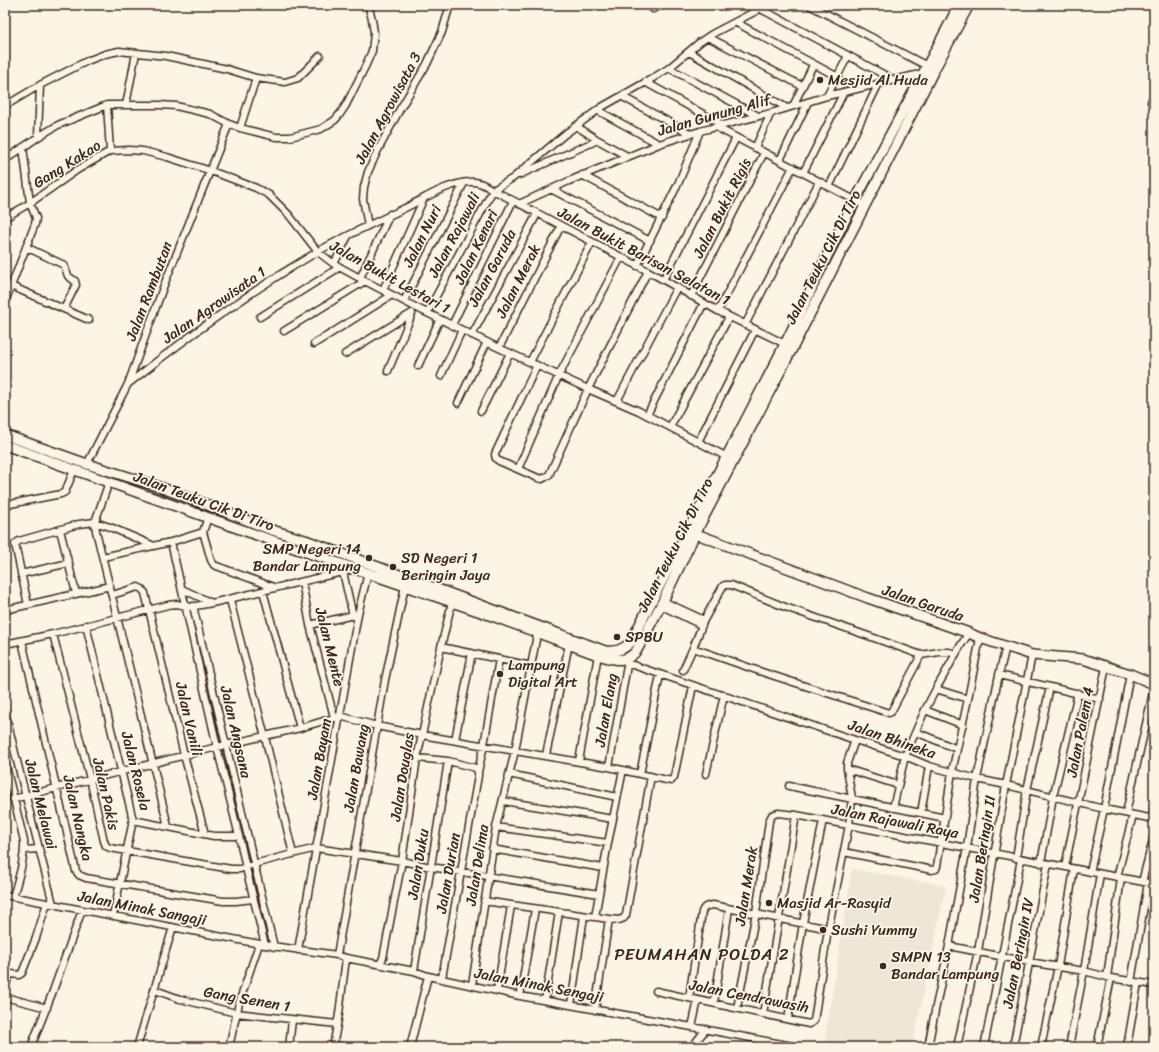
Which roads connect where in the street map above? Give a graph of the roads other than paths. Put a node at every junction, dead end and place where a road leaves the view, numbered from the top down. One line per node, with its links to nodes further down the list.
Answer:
1 (368, 5): 42 (street)
2 (450, 5): 75 (street, Jalan Agrowisata 3)
3 (661, 5): 8 (street)
4 (809, 5): 17 (street)
5 (959, 5): 17 (street, Jalan Teuku Cik Di Tiro)
6 (969, 5): 17 (street, Jalan Teuku Cik Di Tiro)
7 (760, 7): 9 (street); 14 (street)
8 (653, 9)
9 (735, 22): 10 (street); 15 (street)
10 (708, 37): 11 (street); 24 (street)
11 (689, 52): 16 (street); 34 (street)
12 (136, 53): 19 (street); 23 (street); 32 (street)
13 (320, 56): 19 (street)
14 (848, 56): 18 (street); 20 (street)
15 (813, 64): 18 (street); 24 (street)
16 (669, 68): 21 (street); 37 (street)
17 (928, 70): 20 (street, Jalan Gunung Alif); 67 (street, Jalan Teuku Cik Di Tiro); 70 (street, Jalan Teuku Cik Di Tiro)
18 (838, 77): 28 (street)
19 (256, 78): 42 (street)
20 (894, 80): 22 (street, Jalan Gunung Alif)
21 (645, 82): 27 (street); 39 (street)
22 (879, 83): 25 (street, Jalan Gunung Alif); 63 (street)
23 (40, 85): 33 (street); 45 (street)
24 (802, 86): 34 (street)
25 (844, 92): 28 (street, Jalan Gunung Alif); 58 (street)
26 (1154, 94): 30 (street)
27 (621, 96): 35 (street); 44 (street)
28 (827, 96): 29 (street, Jalan Gunung Alif)
29 (808, 102): 34 (street, Jalan Gunung Alif); 55 (street)
30 (1154, 103)
31 (107, 105): 32 (street); 45 (street); 51 (street)
32 (126, 105): 38 (street)
33 (5, 106)
34 (790, 107): 36 (street, Jalan Gunung Alif)
35 (597, 110): 40 (street); 48 (street)
36 (771, 113): 37 (street, Jalan Gunung Alif); 50 (street)
37 (758, 116): 39 (street, Jalan Gunung Alif)
38 (229, 124): 42 (street); 57 (street, Jalan Rambutan)
39 (723, 125): 41 (street, Jalan Gunung Alif)
40 (576, 126): 47 (street); 60 (street)
41 (716, 127): 43 (street, Jalan Gunung Alif); 46 (street)
42 (240, 128)
43 (700, 131): 44 (street, Jalan Gunung Alif); 74 (street)
44 (691, 134): 48 (street, Jalan Gunung Alif)
45 (38, 137): 49 (street)
46 (736, 138): 50 (street); 87 (street)
47 (598, 140): 53 (street); 60 (street)
48 (659, 144): 53 (street, Jalan Gunung Alif)
49 (23, 147): 54 (street); 68 (street)
50 (755, 148): 52 (street)
51 (110, 151): 57 (street, Gang Kakao); 68 (street, Gang Kakao)
52 (764, 153): 55 (street); 92 (street, Jalan Bukit Rigis)
53 (628, 156): 59 (street, Jalan Gunung Alif)
54 (5, 160)
55 (780, 160): 56 (street)
56 (792, 167): 58 (street); 98 (street)
57 (211, 171): 81 (street, Jalan Bukit Lestari 1); 123 (street, Jalan Rambutan)
58 (803, 173): 61 (street)
59 (582, 175): 64 (street, Jalan Gunung Alif); 74 (street)
60 (513, 178): 65 (street)
61 (819, 182): 63 (street); 106 (street)
62 (464, 183): 65 (street, Jalan Bukit Barisan Selatan 1); 66 (street, Jalan Agrowisata 1); 93 (street, Jalan Nuri)
63 (829, 187): 67 (street)
64 (551, 189): 69 (street, Jalan Gunung Alif); 78 (street)
65 (493, 190): 69 (street, Jalan Bukit Barisan Selatan 1); 100 (street, Jalan Rajawali)
66 (424, 198): 71 (street, Jalan Agrowisata 1); 90 (street)
67 (855, 200): 70 (street); 113 (street, Jalan Teuku Cik Di Tiro)
68 (30, 203): 73 (street, Gang Kakao); 80 (street)
69 (516, 203): 72 (street, Jalan Bukit Barisan Selatan 1); 105 (street, Jalan Kenari)
70 (864, 205): 113 (street, Jalan Teuku Cik Di Tiro)
71 (390, 214): 75 (street, Jalan Agrowisata 1); 86 (street)
72 (537, 214): 76 (street, Jalan Bukit Barisan Selatan 1); 110 (street, Jalan Garuda)
73 (5, 218)
74 (662, 218): 78 (street)
75 (368, 226): 77 (street, Jalan Agrowisata 1)
76 (561, 226): 79 (street, Jalan Bukit Barisan Selatan 1); 114 (street, Jalan Merak)
77 (348, 236): 81 (street, Jalan Agrowisata 1); 83 (street)
78 (650, 241): 84 (street)
79 (592, 242): 82 (street, Jalan Bukit Barisan Selatan 1); 117 (street)
80 (26, 247): 88 (street); 97 (street)
81 (318, 252): 83 (street, Jalan Bukit Lestari 1); 123 (street, Jalan Agrowisata 1)
82 (621, 257): 84 (street, Jalan Bukit Barisan Selatan 1); 121 (street)
83 (337, 265): 86 (street, Jalan Bukit Lestari 1); 101 (street)
84 (637, 266): 85 (street, Jalan Bukit Barisan Selatan 1)
85 (648, 271): 87 (street, Jalan Bukit Barisan Selatan 1); 124 (street)
86 (362, 280): 90 (street, Jalan Bukit Lestari 1); 109 (street)
87 (663, 280): 89 (street, Jalan Bukit Barisan Selatan 1)
88 (11, 286): 94 (street); 97 (street)
89 (677, 287): 92 (street, Jalan Bukit Barisan Selatan 1); 125 (street)
90 (383, 290): 91 (street, Jalan Bukit Lestari 1)
91 (392, 295): 93 (street, Jalan Bukit Lestari 1); 112 (street)
92 (691, 296): 95 (street, Jalan Bukit Barisan Selatan 1)
93 (404, 301): 96 (street, Jalan Bukit Lestari 1)
94 (5, 302)
95 (704, 303): 98 (street, Jalan Bukit Barisan Selatan 1); 128 (street)
96 (417, 308): 99 (street); 100 (street, Jalan Bukit Lestari 1)
97 (64, 309): 104 (street)
98 (718, 311): 102 (street, Jalan Bukit Barisan Selatan 1)
99 (412, 313): 116 (street); 120 (street)
100 (427, 313): 103 (street, Jalan Bukit Lestari 1)
101 (260, 317)
102 (729, 317): 106 (street, Jalan Bukit Barisan Selatan 1); 129 (street)
103 (440, 319): 105 (street, Jalan Bukit Lestari 1); 119 (street)
104 (89, 320)
105 (452, 325): 107 (street, Jalan Bukit Lestari 1)
106 (745, 325): 108 (street, Jalan Bukit Barisan Selatan 1)
107 (462, 330): 110 (street, Jalan Bukit Lestari 1); 122 (street)
108 (755, 330): 113 (street, Jalan Bukit Barisan Selatan 1); 132 (street)
109 (284, 331)
110 (472, 335): 111 (street, Jalan Bukit Lestari 1)
111 (487, 342): 114 (street, Jalan Bukit Lestari 1); 126 (street)
112 (314, 344)
113 (789, 346): 136 (street, Jalan Teuku Cik Di Tiro); 149 (street, Jalan Teuku Cik Di Tiro)
114 (499, 348): 115 (street, Jalan Bukit Lestari 1)
115 (510, 353): 117 (street, Jalan Bukit Lestari 1); 127 (street)
116 (345, 354)
117 (530, 362): 118 (street, Jalan Bukit Lestari 1)
118 (537, 365): 121 (street, Jalan Bukit Lestari 1); 139 (street)
119 (418, 366)
120 (388, 371)
121 (559, 375): 124 (street, Jalan Bukit Lestari 1); 139 (street)
122 (441, 376)
123 (128, 384): 138 (street, Jalan Rambutan)
124 (588, 389): 125 (street, Jalan Bukit Lestari 1); 139 (street)
125 (617, 401): 128 (street, Jalan Bukit Lestari 1)
126 (458, 403)
127 (481, 411)
128 (646, 415): 129 (street, Jalan Bukit Lestari 1)
129 (670, 427): 132 (street, Jalan Bukit Lestari 1)
130 (5, 435): 131 (street, Jalan Teuku Cik Di Tiro)
131 (22, 441): 134 (street, Jalan Teuku Cik Di Tiro); 135 (street)
132 (698, 442): 136 (street, Jalan Bukit Lestari 1)
133 (5, 445): 135 (street, Jalan Teuku Cik Di Tiro)
134 (45, 449): 137 (street); 138 (street, Jalan Teuku Cik Di Tiro)
135 (20, 450): 137 (street, Jalan Teuku Cik Di Tiro)
136 (727, 457): 149 (street, Jalan Teuku Cik Di Tiro)
137 (42, 458): 140 (street, Jalan Teuku Cik Di Tiro)
138 (87, 464): 143 (street, Jalan Teuku Cik Di Tiro)
139 (518, 469)
140 (74, 470): 141 (street, Jalan Teuku Cik Di Tiro); 142 (street)
141 (109, 484): 144 (street, Jalan Teuku Cik Di Tiro); 145 (street)
142 (5, 505)
143 (239, 518): 146 (street); 153 (street, Jalan Teuku Cik Di Tiro)
144 (207, 519): 146 (street, Jalan Teuku Cik Di Tiro); 148 (street)
145 (95, 522): 147 (street); 151 (street); 152 (street)
146 (238, 528): 153 (street, Jalan Teuku Cik Di Tiro)
147 (60, 530): 154 (street); 158 (street)
148 (203, 532): 150 (street); 162 (street)
149 (692, 532): 170 (street, Jalan Teuku Cik Di Tiro); 181 (street, Jalan Teuku Cik Di Tiro); 182 (street, Jalan Garuda)
150 (170, 542): 151 (street); 163 (street)
151 (154, 546): 152 (street)
152 (103, 556): 160 (street)
153 (341, 559): 155 (street, Jalan Teuku Cik Di Tiro); 167 (street, Jalan Teuku Cik Di Tiro)
154 (69, 563): 158 (street); 165 (street)
155 (356, 569): 156 (street); 157 (street, Jalan Teuku Cik Di Tiro)
156 (343, 572): 159 (street); 176 (street)
157 (368, 573): 161 (street, Jalan Teuku Cik Di Tiro); 176 (street, Jalan Bayam)
158 (22, 574): 171 (street)
159 (302, 582): 162 (street); 180 (street, Jalan Mente)
160 (110, 586): 165 (street); 166 (street)
161 (405, 586): 167 (street, Jalan Teuku Cik Di Tiro); 218 (street, Jalan Bawang)
162 (276, 588): 164 (street)
163 (182, 589): 169 (street); 172 (street)
164 (263, 591): 168 (street); 219 (street)
165 (76, 593): 171 (street)
166 (112, 594): 175 (street, Jalan Vanili); 177 (street)
167 (453, 598): 181 (street, Jalan Teuku Cik Di Tiro); 189 (street, Jalan Douglas)
168 (230, 600): 169 (street); 222 (street)
169 (212, 603): 173 (street)
170 (662, 603): 178 (street); 197 (street, Jalan Teuku Cik Di Tiro)
171 (28, 605): 174 (street)
172 (185, 606): 173 (street); 175 (street); 227 (street)
173 (193, 606): 225 (street, Jalan Angsana)
174 (5, 610)
175 (150, 610): 177 (street); 230 (street, Jalan Vanili)
176 (356, 615): 180 (street); 216 (street, Jalan Bayam)
177 (118, 618): 179 (street); 238 (street)
178 (703, 622): 190 (street); 195 (street)
179 (86, 625): 183 (street); 243 (street, Jalan Rosela)
180 (310, 625): 216 (street, Jalan Mente)
181 (538, 629): 187 (street, Jalan Teuku Cik Di Tiro); 198 (street, Jalan Delima)
182 (969, 633): 184 (street, Jalan Garuda); 192 (street)
183 (53, 634): 185 (street); 250 (street, Jalan Pakis)
184 (980, 638): 188 (street, Jalan Garuda); 212 (street)
185 (22, 641): 186 (street); 255 (street, Jalan Nangka)
186 (5, 644)
187 (569, 644): 193 (street, Jalan Teuku Cik Di Tiro); 231 (street)
188 (1006, 646): 194 (street, Jalan Garuda); 203 (street)
189 (441, 647): 191 (street); 221 (street, Jalan Douglas)
190 (693, 648): 195 (street); 200 (street)
191 (472, 653): 196 (street); 223 (street)
192 (956, 654): 195 (street); 209 (street)
193 (598, 655): 197 (street, Jalan Teuku Cik Di Tiro); 235 (street)
194 (1032, 655): 199 (street, Jalan Garuda); 204 (street, Jalan Beringin II)
195 (920, 656)
196 (499, 659): 198 (street); 226 (street, Jalan Durian)
197 (628, 661): 202 (street, Jalan Bhineka); 240 (street, Jalan Elang)
198 (532, 666): 229 (street, Jalan Delima)
199 (1106, 667): 201 (street, Jalan Garuda); 213 (street, Jalan Palem 4)
200 (683, 670)
201 (1130, 674): 205 (street, Jalan Garuda); 266 (street)
202 (660, 675): 206 (street, Jalan Bhineka); 247 (street)
203 (999, 675): 204 (street); 251 (street)
204 (1027, 682): 207 (street); 252 (street, Jalan Beringin II)
205 (1154, 684)
206 (693, 686): 211 (street, Jalan Bhineka); 249 (street)
207 (1050, 686): 210 (street); 256 (street)
208 (1154, 688): 268 (street)
209 (936, 689): 212 (street); 214 (street)
210 (1078, 693): 213 (street); 259 (street)
211 (724, 696): 224 (street, Jalan Bhineka); 248 (street)
212 (968, 699): 217 (street)
213 (1100, 699): 263 (street, Jalan Palem 4)
214 (925, 710): 217 (street); 220 (street)
215 (5, 711): 234 (street, Jalan Melawai)
216 (337, 717): 218 (street); 219 (street, Jalan Angsana); 286 (street, Jalan Bayam)
217 (963, 725): 228 (street)
218 (377, 726): 221 (street); 294 (street, Jalan Bawang)
219 (300, 728): 222 (street, Jalan Angsana)
220 (916, 732): 228 (street); 232 (street)
221 (422, 735): 223 (street); 233 (street, Jalan Douglas)
222 (265, 737): 225 (street, Jalan Angsana); 293 (street)
223 (456, 740): 226 (street)
224 (855, 740): 232 (street, Jalan Bhineka); 241 (street, Jalan Cendrawasih)
225 (226, 745): 227 (street, Jalan Angsana); 299 (street, Jalan Angsana)
226 (484, 745): 229 (street); 244 (street, Jalan Durian)
227 (217, 747): 230 (street, Jalan Angsana); 282 (street)
228 (957, 748): 245 (street)
229 (515, 751): 231 (street); 246 (street, Jalan Delima)
230 (184, 755): 238 (street, Jalan Angsana); 281 (street, Jalan Vanili)
231 (546, 755): 235 (street)
232 (905, 756): 239 (street, Jalan Bhineka); 254 (street)
233 (417, 758): 237 (street); 297 (street, Jalan Douglas)
234 (16, 759): 236 (street); 257 (street, Jalan Melawai)
235 (579, 761): 240 (street)
236 (5, 762): 261 (street, Jalan Melawai)
237 (448, 762): 244 (street); 301 (street, Jalan Duku)
238 (152, 764): 243 (street, Jalan Angsana); 279 (street)
239 (929, 766): 245 (street, Jalan Bhineka); 267 (street)
240 (609, 767): 242 (street)
241 (847, 769): 254 (street); 260 (street, Jalan Cendrawasih)
242 (623, 770): 247 (street); 258 (street)
243 (122, 771): 250 (street, Jalan Angsana); 274 (street, Jalan Rosela)
244 (478, 772): 306 (street, Jalan Durian)
245 (952, 772): 251 (street, Jalan Bhineka); 271 (street)
246 (509, 774): 258 (street); 262 (street, Jalan Delima)
247 (640, 774): 249 (street)
248 (706, 774)
249 (651, 776): 328 (street)
250 (90, 779): 255 (street, Jalan Angsana); 290 (street, Jalan Pakis)
251 (977, 779): 252 (street, Jalan Bhineka); 287 (street)
252 (1006, 785): 256 (street, Jalan Bhineka); 295 (street, Jalan Beringin II)
253 (790, 786): 260 (street)
254 (898, 786): 265 (street)
255 (57, 787): 257 (street, Jalan Angsana); 312 (street, Jalan Nangka)
256 (1027, 790): 259 (street, Jalan Bhineka); 296 (street)
257 (25, 795): 261 (street, Jalan Angsana); 276 (street, Jalan Melawai)
258 (617, 797): 272 (street)
259 (1054, 797): 263 (street, Jalan Bhineka); 298 (street)
260 (852, 798): 265 (street); 277 (street, Jalan Cendrawasih)
261 (14, 799): 278 (street, Jalan Melawai)
262 (503, 801): 272 (street); 280 (street, Jalan Delima)
263 (1079, 803): 266 (street, Jalan Bhineka); 302 (street, Jalan Palem 4)
264 (1154, 807): 273 (street)
265 (893, 808): 267 (street)
266 (1104, 810): 268 (street, Jalan Bhineka); 307 (street)
267 (921, 813): 271 (street)
268 (1129, 814): 273 (street, Jalan Bhineka); 310 (street)
269 (772, 815): 270 (street, Jalan Rajawali Raya); 324 (street, Jalan Merak)
270 (796, 815): 275 (street, Jalan Rajawali Raya); 329 (street)
271 (945, 818): 285 (street)
272 (613, 819): 284 (street)
273 (1153, 819)
274 (133, 820): 279 (street, Jalan Rosela); 290 (street)
275 (823, 820): 277 (street, Jalan Rajawali Raya); 330 (street)
276 (33, 823): 278 (street); 288 (street, Jalan Melawai)
277 (849, 825): 285 (street, Jalan Rajawali Raya); 292 (street, Jalan Cendrawasih)
278 (21, 826): 289 (street, Jalan Melawai)
279 (168, 826): 281 (street, Jalan Rosela)
280 (496, 827): 284 (street); 291 (street, Jalan Delima)
281 (205, 834): 282 (street, Jalan Rosela)
282 (239, 836): 303 (street)
283 (1154, 836): 311 (street)
284 (608, 842): 304 (street)
285 (941, 843): 287 (street, Jalan Rajawali Raya); 292 (street)
286 (316, 848): 293 (street); 294 (street); 336 (street, Jalan Bayam)
287 (967, 848): 295 (street, Jalan Rajawali Raya); 334 (street)
288 (39, 849): 289 (street); 318 (street, Jalan Melawai)
289 (25, 850): 315 (street, Jalan Melawai)
290 (127, 850): 303 (street, Jalan Pakis); 312 (street)
291 (492, 850): 304 (street); 309 (street, Jalan Delima)
292 (844, 852): 332 (street, Jalan Cendrawasih)
293 (293, 854): 299 (street)
294 (354, 854): 297 (street); 338 (street, Jalan Bawang)
295 (995, 854): 296 (street, Jalan Rajawali Raya); 337 (street, Jalan Beringin II)
296 (1018, 858): 298 (street, Jalan Rajawali Raya); 339 (street)
297 (402, 861): 301 (street); 342 (street, Jalan Douglas)
298 (1041, 863): 300 (street, Jalan Rajawali Raya)
299 (254, 864): 303 (street); 335 (street, Jalan Angsana)
300 (1048, 864): 302 (street, Jalan Rajawali Raya); 341 (street, Jalan Beringin IV)
301 (431, 867): 306 (street); 344 (street, Jalan Duku)
302 (1065, 867): 305 (street, Jalan Rajawali Raya)
303 (246, 868): 316 (street)
304 (604, 868): 313 (street)
305 (1074, 869): 307 (street, Jalan Rajawali Raya); 343 (street)
306 (461, 872): 309 (street); 347 (street, Jalan Durian)
307 (1090, 872): 308 (street, Jalan Rajawali Raya)
308 (1100, 874): 310 (street, Jalan Rajawali Raya); 345 (street)
309 (488, 876): 313 (street); 317 (street, Jalan Delima)
310 (1119, 878): 311 (street, Jalan Rajawali Raya); 348 (street)
311 (1148, 883): 349 (street)
312 (119, 884): 316 (street, Jalan Nangka); 325 (street)
313 (599, 894): 327 (street)
314 (5, 895): 315 (street, Jalan Minak Sangaji)
315 (13, 897): 318 (street, Jalan Minak Sangaji)
316 (253, 899): 333 (street)
317 (484, 901): 319 (street); 351 (street, Jalan Delima)
318 (50, 903): 322 (street, Jalan Minak Sangaji); 353 (street)
319 (511, 906): 320 (street); 355 (street)
320 (535, 909): 323 (street); 357 (street)
321 (729, 909): 324 (street); 359 (street); 362 (street)
322 (82, 910): 325 (street, Jalan Minak Sangaji); 364 (street)
323 (559, 912): 326 (street); 360 (street)
324 (756, 914): 329 (street); 365 (street, Jalan Merak)
325 (113, 916): 331 (street, Jalan Minak Sangaji)
326 (584, 916): 327 (street); 363 (street)
327 (596, 917): 328 (street)
328 (609, 919): 366 (street)
329 (780, 919): 330 (street); 368 (street)
330 (803, 923): 332 (street); 369 (street)
331 (173, 927): 333 (street, Jalan Minak Sangaji); 354 (street)
332 (829, 929): 369 (street, Jalan Cendrawasih)
333 (262, 945): 335 (street, Jalan Minak Sangaji); 367 (street)
334 (949, 946): 337 (street); 383 (street)
335 (274, 947): 336 (street, Jalan Minak Sengaji)
336 (298, 950): 338 (street, Jalan Minak Sengaji)
337 (978, 951): 339 (street); 384 (street, Jalan Beringin II)
338 (337, 955): 340 (street, Jalan Minak Sengaji)
339 (1002, 957): 341 (street); 385 (street)
340 (346, 958): 342 (street, Jalan Minak Sengaji); 371 (street)
341 (1029, 962): 343 (street); 386 (street, Jalan Beringin IV)
342 (380, 964): 344 (street, Jalan Minak Sengaji)
343 (1058, 966): 345 (street); 387 (street)
344 (414, 971): 346 (street, Jalan Minak Sengaji)
345 (1084, 971): 348 (street); 388 (street)
346 (428, 976): 347 (street, Jalan Minak Sengaji); 380 (street)
347 (442, 978): 351 (street, Jalan Minak Sengaji)
348 (1109, 978): 349 (street); 389 (street)
349 (1131, 982): 350 (street)
350 (1138, 983): 352 (street); 390 (street)
351 (472, 985): 355 (street, Jalan Minak Sengaji)
352 (1154, 985)
353 (5, 987)
354 (155, 990): 367 (street, Gang Senen 1); 376 (street)
355 (497, 990): 357 (street, Jalan Minak Sengaji)
356 (656, 990): 359 (street, Jalan Cendrawasih)
357 (520, 996): 360 (street, Jalan Minak Sengaji)
358 (5, 997): 364 (street)
359 (689, 998): 361 (street, Jalan Cendrawasih)
360 (545, 1000): 363 (street, Jalan Minak Sengaji)
361 (698, 1000): 362 (street, Jalan Cendrawasih); 372 (street)
362 (714, 1003): 365 (street, Jalan Cendrawasih)
363 (571, 1005): 366 (street, Jalan Minak Sengaji)
364 (47, 1008): 375 (street)
365 (737, 1008): 368 (street, Jalan Cendrawasih)
366 (595, 1010): 372 (street, Jalan Minak Sengaji)
367 (236, 1014): 370 (street, Gang Senen 1); 377 (street)
368 (763, 1014): 369 (street, Jalan Cendrawasih)
369 (788, 1019)
370 (292, 1020): 371 (street, Gang Senen 1); 378 (street)
371 (337, 1024): 374 (street)
372 (692, 1026): 373 (street, Jalan Minak Sengaji)
373 (706, 1029): 381 (street); 382 (street, Jalan Minak Sengaji)
374 (333, 1046): 379 (street)
375 (31, 1047)
376 (137, 1047)
377 (229, 1047)
378 (289, 1047)
379 (346, 1047)
380 (410, 1047)
381 (692, 1047)
382 (798, 1047)
383 (928, 1047)
384 (957, 1047)
385 (984, 1047)
386 (1013, 1047)
387 (1041, 1047)
388 (1069, 1047)
389 (1097, 1047)
390 (1127, 1047)

